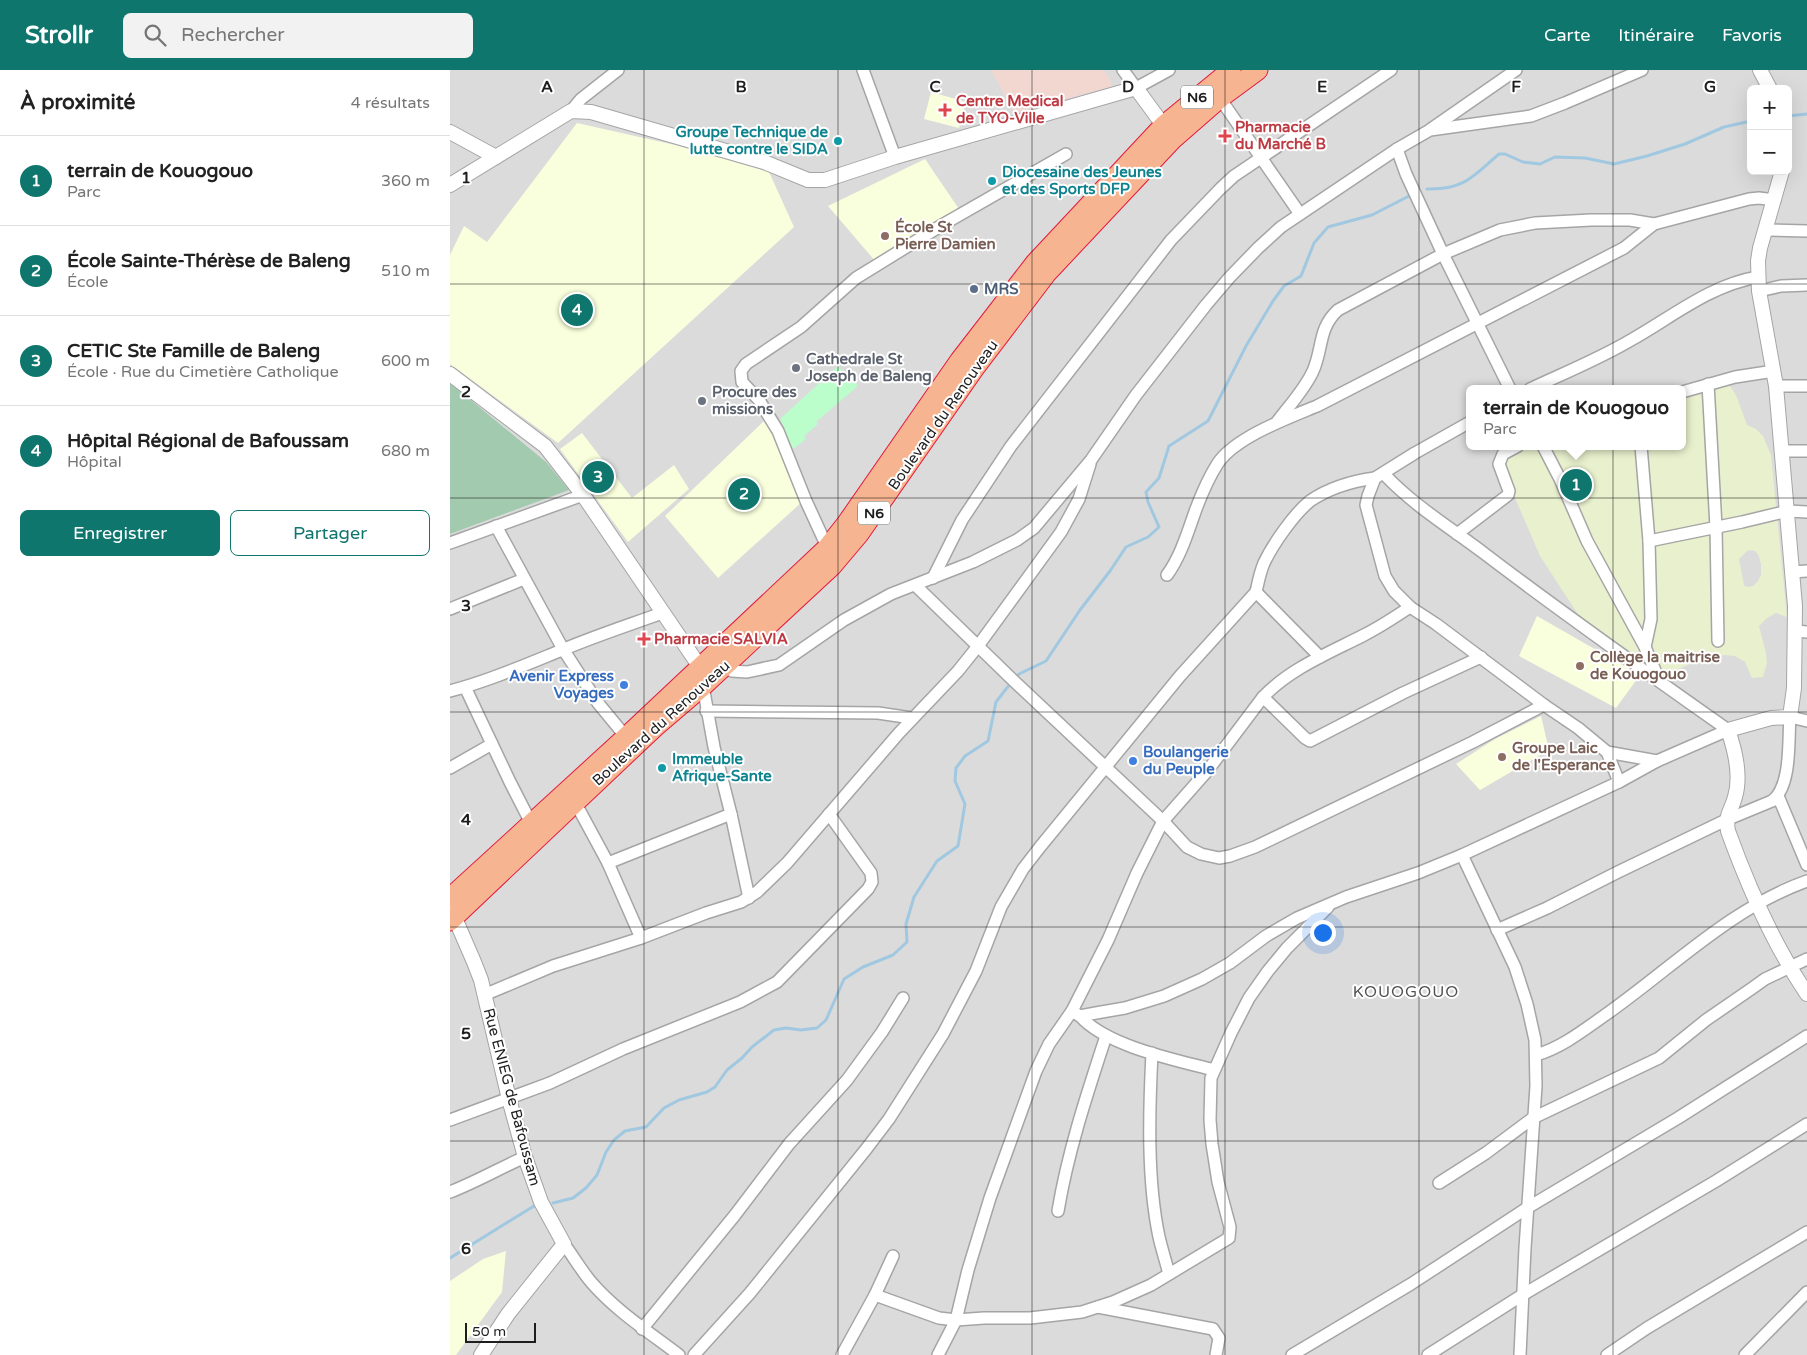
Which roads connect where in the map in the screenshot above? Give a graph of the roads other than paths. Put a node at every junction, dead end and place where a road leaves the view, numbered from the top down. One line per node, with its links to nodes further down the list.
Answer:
1 (618, 70): 14 (street)
2 (862, 70): 21 (street)
3 (1123, 70): 12 (street)
4 (1169, 70): 12 (street)
5 (1231, 70): 13 (highway, N6)
6 (1258, 70): 13 (highway, N6)
7 (1391, 70): 22 (street)
8 (1516, 70): 15 (street)
9 (1642, 70): 15 (street)
10 (1760, 70): 11 (street)
11 (1768, 85)
12 (1136, 88): 17 (street); 21 (street)
13 (1215, 92): 17 (highway, N6); 22 (street)
14 (572, 111): 20 (street); 21 (street)
15 (1430, 130): 18 (street)
16 (450, 132): 20 (street)
17 (1169, 132): 60 (highway, Boulevard du Renouveau / N6)
18 (1397, 149): 26 (street); 30 (street)
19 (1066, 154): 60 (street)
20 (496, 157): 24 (street)
21 (895, 157)
22 (1261, 158): 26 (street); 64 (street)
23 (1781, 175): 25 (street)
24 (450, 185)
25 (1775, 200): 27 (street); 28 (street)
26 (1300, 214): 50 (street)
27 (1654, 224): 30 (street); 34 (street)
28 (1765, 230): 29 (street); 31 (street)
29 (1807, 231)
30 (1443, 254): 34 (street); 43 (street)
31 (1758, 277): 33 (street); 39 (street)
32 (1807, 285): 33 (street)
33 (1759, 291): 35 (street)
34 (1477, 322): 38 (street); 43 (street)
35 (1774, 371): 37 (street); 40 (street)
36 (450, 374): 52 (street)
37 (1708, 384): 42 (street); 56 (street)
38 (1508, 385)
39 (1538, 385)
40 (1776, 386): 41 (street); 48 (street)
41 (1807, 386)
42 (1686, 391)
43 (1275, 424): 63 (street)
44 (1466, 424): 51 (street)
45 (1510, 450): 57 (street)
46 (1545, 450): 74 (street)
47 (1641, 450): 58 (street)
48 (1783, 451): 49 (street); 53 (street)
49 (1807, 451)
50 (1091, 460): 64 (street); 73 (street)
51 (1380, 476): 57 (street); 67 (street); 68 (street)
52 (583, 495): 55 (street); 70 (street)
53 (1788, 511): 54 (street); 56 (street); 62 (street)
54 (1807, 512)
55 (496, 526): 59 (street); 65 (street)
56 (1716, 527): 58 (street); 72 (street)
57 (1457, 534): 79 (street)
58 (1649, 541): 74 (street)
59 (450, 543)
60 (831, 555): 78 (highway, Boulevard du Renouveau / N6)
61 (1807, 571): 62 (street)
62 (1792, 572): 71 (street)
63 (1166, 575)
64 (933, 578): 66 (street)
65 (524, 579): 69 (street); 75 (street)
66 (916, 586): 73 (street); 78 (street)
67 (1256, 592): 76 (street); 94 (street)
68 (1410, 607): 76 (street); 77 (street)
69 (450, 609)
70 (662, 613): 75 (street); 78 (street)
71 (1801, 632): 86 (street)
72 (1718, 641)
73 (978, 646): 87 (street); 94 (street)
74 (1645, 647): 79 (street)
75 (563, 649): 81 (street); 90 (street)
76 (1320, 657): 83 (street)
77 (1481, 657): 83 (street); 84 (street)
78 (712, 663): 80 (highway, Boulevard du Renouveau / N6); 90 (highway, Boulevard du Renouveau / N6)
79 (1660, 682): 89 (street)
80 (703, 686): 85 (street); 98 (highway, Boulevard du Renouveau / N6)
81 (465, 687): 82 (street); 91 (street)
82 (450, 691)
83 (1263, 697): 102 (street)
84 (1544, 705): 92 (street); 102 (street)
85 (706, 711): 87 (street); 99 (street)
86 (1790, 717): 88 (street); 89 (street); 97 (street)
87 (912, 718): 100 (street)
88 (1807, 721)
89 (1728, 730): 93 (street); 101 (street)
90 (626, 737): 103 (highway, Boulevard du Renouveau / N6)
91 (492, 744): 95 (street); 103 (street)
92 (1607, 752): 93 (street); 96 (street)
93 (1657, 761): 96 (street)
94 (1105, 766): 102 (street); 146 (street)
95 (450, 768)
96 (1620, 782): 104 (street)
97 (1778, 796): 101 (street); 106 (street)
98 (575, 802): 103 (highway, Boulevard du Renouveau / N6); 105 (street)
99 (731, 814): 105 (street); 108 (street)
100 (829, 814): 108 (street); 125 (street)
101 (1726, 820): 110 (street); 112 (street)
102 (1163, 821): 119 (street)
103 (536, 829): 111 (highway, Boulevard du Renouveau / N6)
104 (1462, 855): 109 (street); 112 (street)
105 (608, 863): 113 (street)
106 (1807, 865)
107 (1807, 881): 110 (street)
108 (749, 898): 113 (street)
109 (1331, 903): 119 (street); 124 (street)
110 (1756, 904): 115 (street); 123 (street)
111 (451, 910): 117 (street, Rue ENIEG de Bafoussam)
112 (1497, 930): 123 (street)
113 (641, 938): 117 (street)
114 (1807, 959): 115 (street)
115 (1789, 968): 116 (street); 126 (street)
116 (1807, 994)
117 (484, 995): 125 (street, Rue ENIEG de Bafoussam)
118 (903, 998): 143 (street)
119 (1076, 1014): 120 (street); 142 (street)
120 (1106, 1036): 122 (street); 133 (street)
121 (1807, 1036): 132 (street)
122 (1152, 1053): 124 (street); 137 (street)
123 (1536, 1055): 126 (street)
124 (1214, 1070): 137 (street)
125 (509, 1099): 127 (street); 129 (street, Rue ENIEG de Bafoussam)
126 (1533, 1118): 130 (street); 132 (street)
127 (450, 1120)
128 (1807, 1124): 139 (street)
129 (525, 1157): 131 (street); 135 (street, Rue ENIEG de Bafoussam)
130 (1439, 1183)
131 (450, 1192)
132 (1527, 1208): 139 (street); 150 (street)
133 (1058, 1211)
134 (1807, 1232): 153 (street)
135 (564, 1244): 143 (street, Rue ENIEG de Bafoussam); 144 (street)
136 (893, 1256): 140 (street)
137 (1169, 1274): 141 (street)
138 (1807, 1292): 154 (street)
139 (1524, 1294): 151 (street); 152 (street)
140 (876, 1295): 142 (street); 147 (street)
141 (1096, 1307): 142 (street); 149 (street)
142 (956, 1320): 148 (street)
143 (642, 1328): 145 (street, Rue ENIEG de Bafoussam)
144 (481, 1355)
145 (679, 1355)
146 (694, 1355)
147 (842, 1355)
148 (938, 1355)
149 (1216, 1355)
150 (1292, 1355)
151 (1428, 1355)
152 (1520, 1355)
153 (1607, 1355)
154 (1745, 1355)

